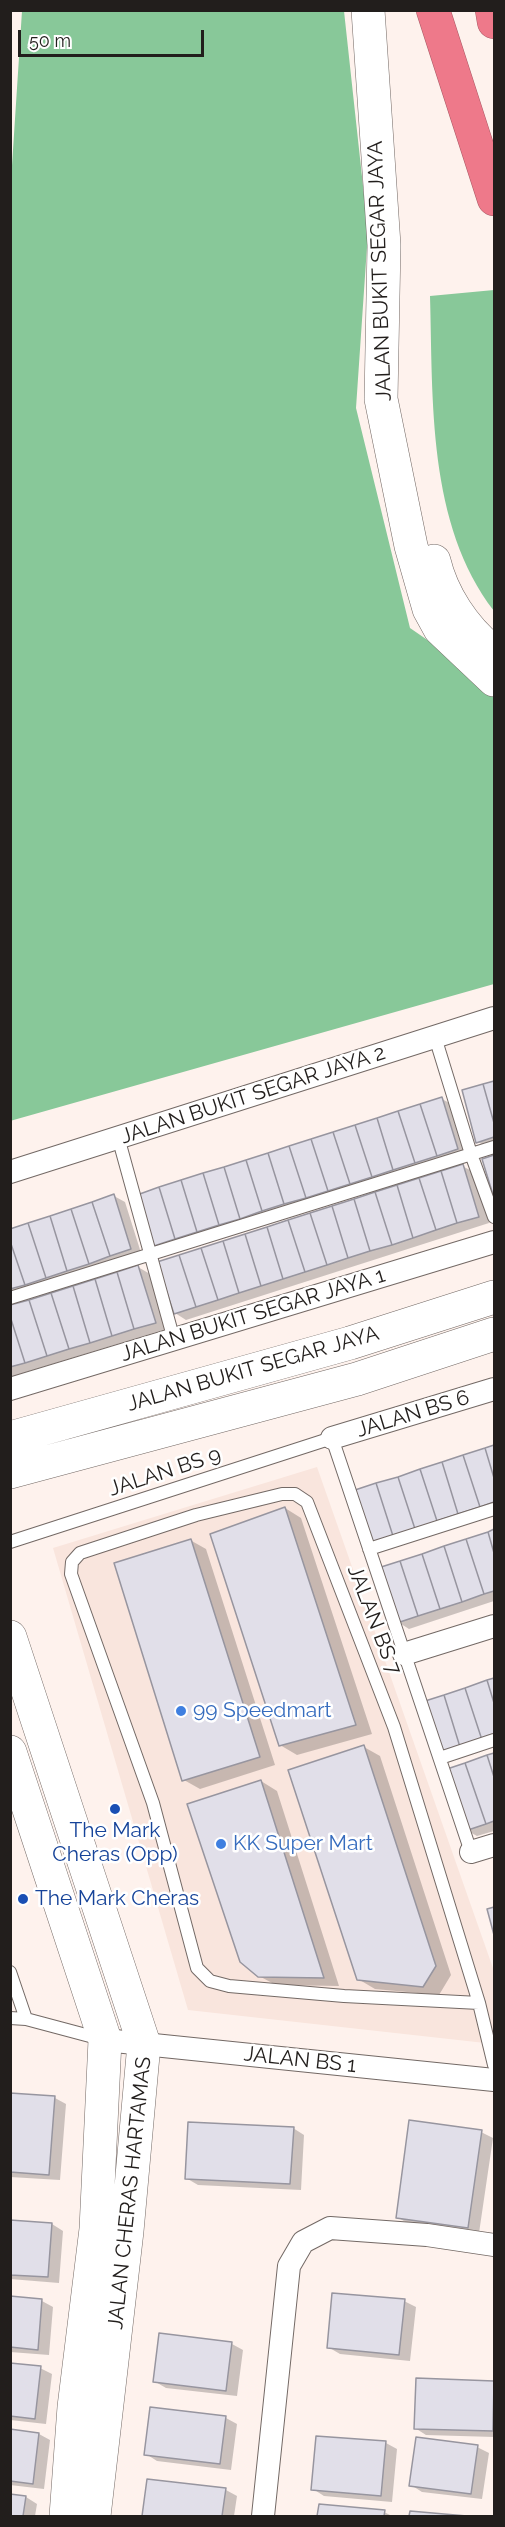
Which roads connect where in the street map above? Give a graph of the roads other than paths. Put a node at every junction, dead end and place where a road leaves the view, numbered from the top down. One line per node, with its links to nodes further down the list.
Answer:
1 (368, 10): 8 (street, JALAN BUKIT SEGAR JAYA)
2 (387, 10): 7 (street, JALAN BUKIT SEGAR JAYA)
3 (433, 10): 6 (highway)
4 (492, 10): 5 (highway)
5 (495, 22)
6 (495, 199)
7 (495, 653)
8 (495, 680)
9 (495, 1018): 10 (street, JALAN BUKIT SEGAR JAYA 2)
10 (435, 1037): 11 (street, JALAN BUKIT SEGAR JAYA 2); 13 (lane)
11 (118, 1137): 14 (street, JALAN BUKIT SEGAR JAYA 2); 17 (lane)
12 (495, 1147): 13 (lane)
13 (471, 1154): 15 (lane); 17 (lane)
14 (10, 1172)
15 (495, 1217)
16 (495, 1242): 21 (street, JALAN BUKIT SEGAR JAYA 1)
17 (150, 1255): 19 (lane); 21 (lane)
18 (495, 1297): 24 (street, JALAN BUKIT SEGAR JAYA)
19 (10, 1298)
20 (495, 1334): 26 (street, JALAN BUKIT SEGAR JAYA)
21 (174, 1340): 22 (street, JALAN BUKIT SEGAR JAYA 1)
22 (10, 1389)
23 (495, 1389): 25 (street, JALAN BS 6)
24 (10, 1438)
25 (332, 1438): 28 (lane, JALAN BS 9); 29 (lane)
26 (10, 1472)
27 (495, 1509): 29 (lane)
28 (10, 1542)
29 (369, 1549): 32 (lane)
30 (495, 1626): 32 (street)
31 (10, 1637): 43 (street, JALAN CHERAS HARTAMAS)
32 (404, 1653): 35 (lane)
33 (495, 1740): 35 (lane)
34 (10, 1752): 42 (street, JALAN CHERAS HARTAMAS)
35 (440, 1758): 37 (lane)
36 (495, 1845): 37 (street)
37 (471, 1852)
38 (10, 1972): 41 (lane)
39 (479, 2003): 39 (lane, JALAN BS 7); 44 (lane)
40 (10, 2018): 41 (lane)
41 (26, 2019): 42 (lane)
42 (105, 2040): 43 (street, JALAN BS 1); 47 (street, JALAN CHERAS HARTAMAS)
43 (144, 2044): 45 (street, JALAN BS 1); 48 (street, JALAN CHERAS HARTAMAS)
44 (495, 2065)
45 (495, 2080)
46 (495, 2245): 49 (street)
47 (66, 2517)
48 (94, 2517)
49 (263, 2517)

